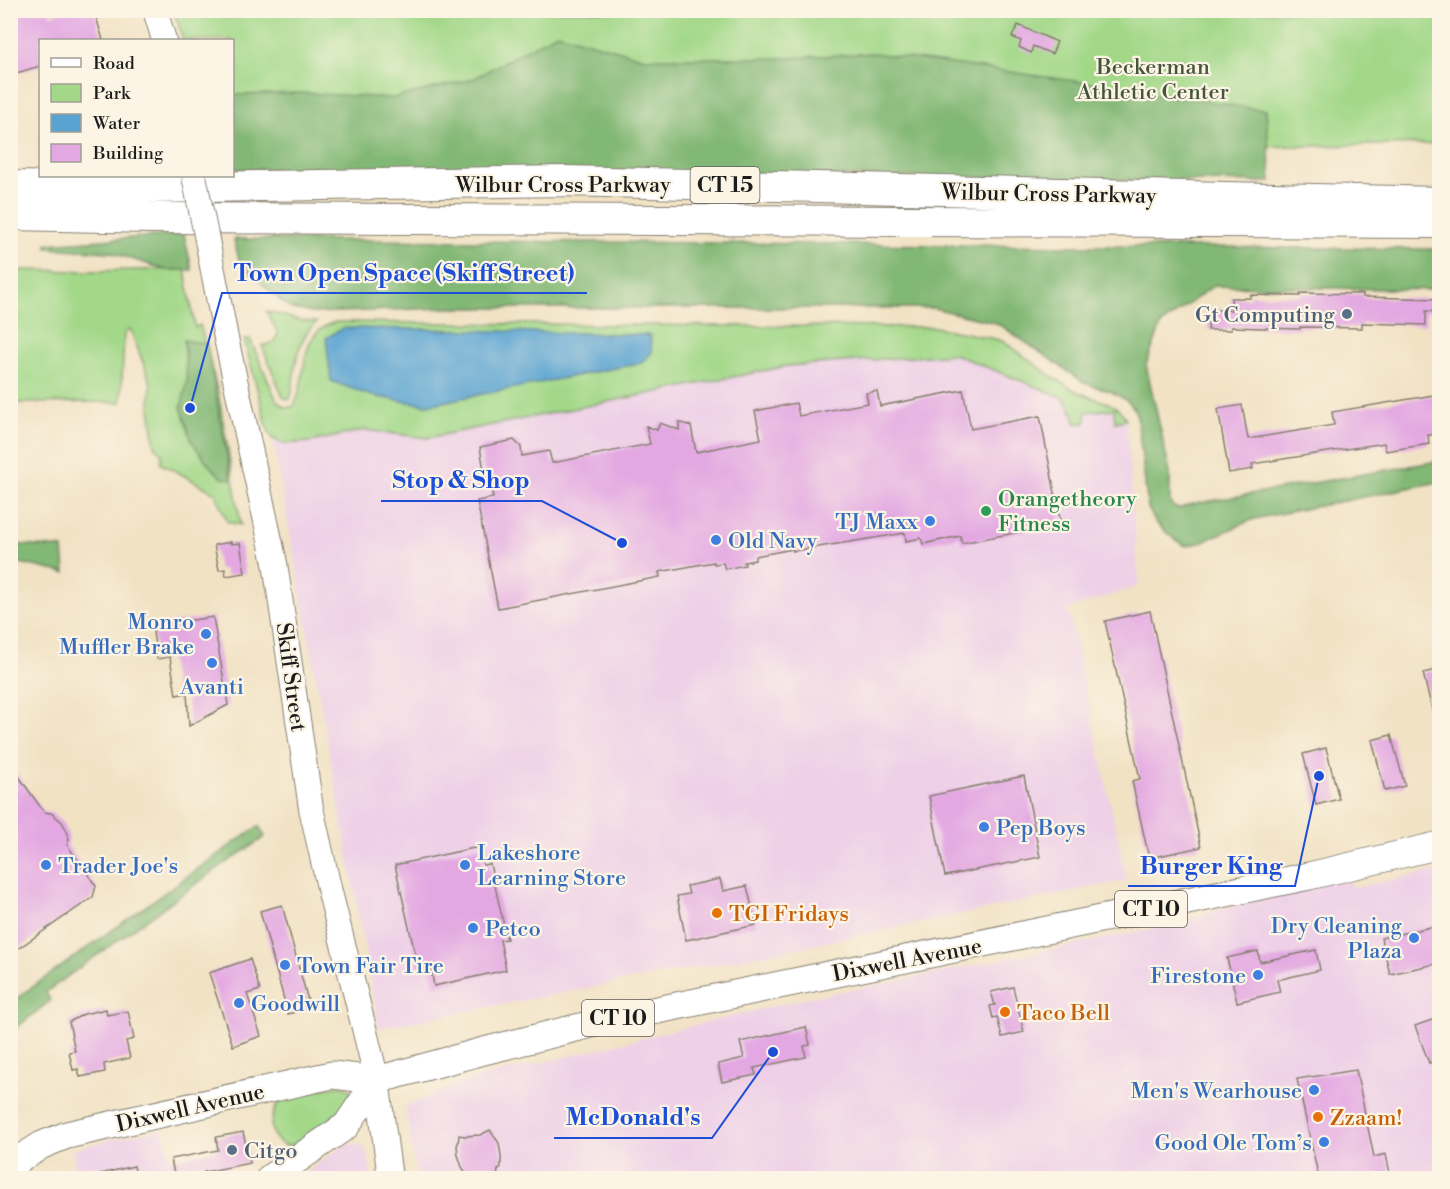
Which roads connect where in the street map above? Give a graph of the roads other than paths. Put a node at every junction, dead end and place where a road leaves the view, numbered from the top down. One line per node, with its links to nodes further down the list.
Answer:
1 (155, 10): 2 (main road)
2 (164, 39)
3 (194, 177): 9 (main road, Skiff Street, bridge)
4 (10, 186): 5 (highway, Wilbur Cross Parkway / CT 15)
5 (1440, 202)
6 (10, 215): 7 (highway, Wilbur Cross Parkway / CT 15)
7 (1440, 224)
8 (1440, 845): 9 (main road, Dixwell Avenue / CT 10)
9 (377, 1080): 10 (main road, Dixwell Avenue / CT 10); 11 (main road); 12 (main road, Skiff Street)
10 (10, 1164)
11 (270, 1179)
12 (390, 1179)

